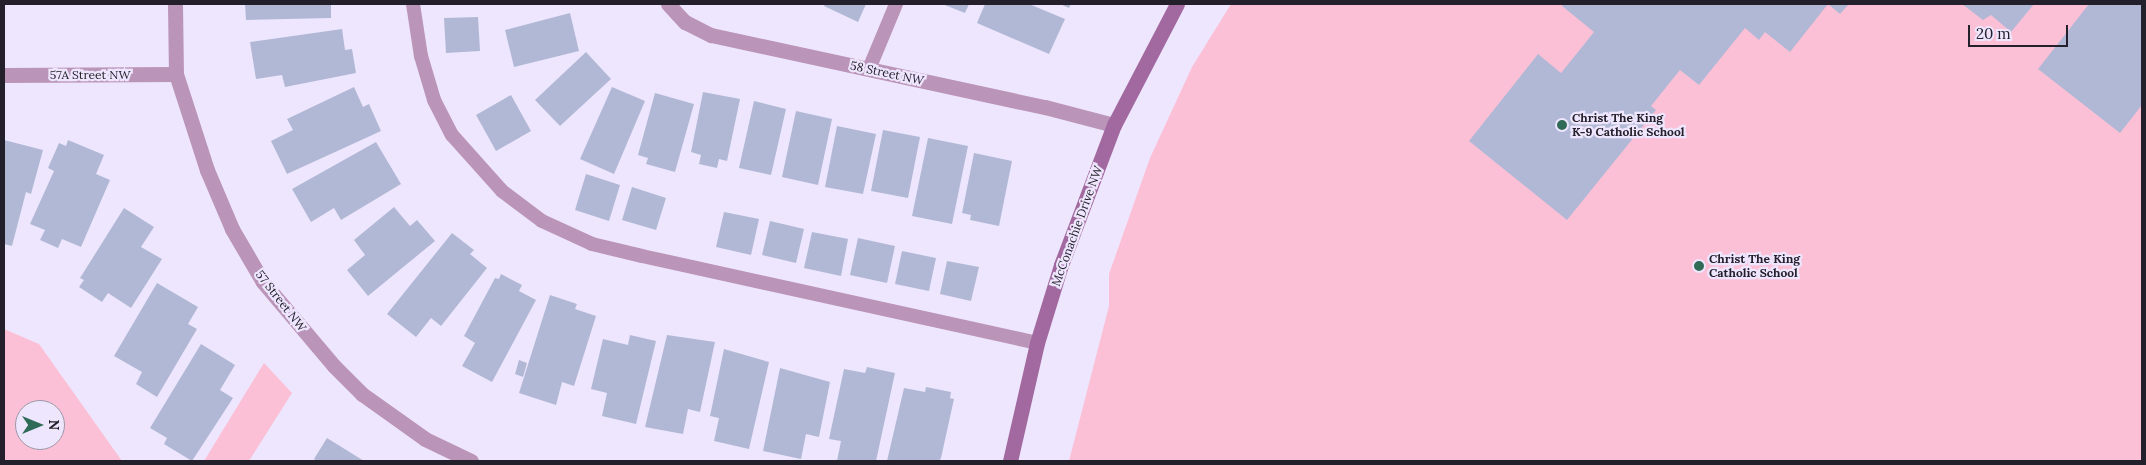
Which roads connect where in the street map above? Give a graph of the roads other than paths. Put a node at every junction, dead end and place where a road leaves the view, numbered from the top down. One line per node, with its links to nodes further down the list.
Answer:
1 (175, 4): 7 (street, 57 Street NW)
2 (413, 4): 10 (lane)
3 (668, 4): 6 (street, 58 Street NW)
4 (896, 4): 6 (lane)
5 (1176, 4): 9 (street, McConachie Drive NW)
6 (869, 69): 9 (street, 58 Street NW)
7 (176, 74): 8 (street, 57A Street NW); 11 (street, 57 Street NW)
8 (4, 75)
9 (1114, 125): 10 (street, McConachie Drive NW)
10 (1038, 343): 12 (street, McConachie Drive NW)
11 (471, 461)
12 (1010, 461)

